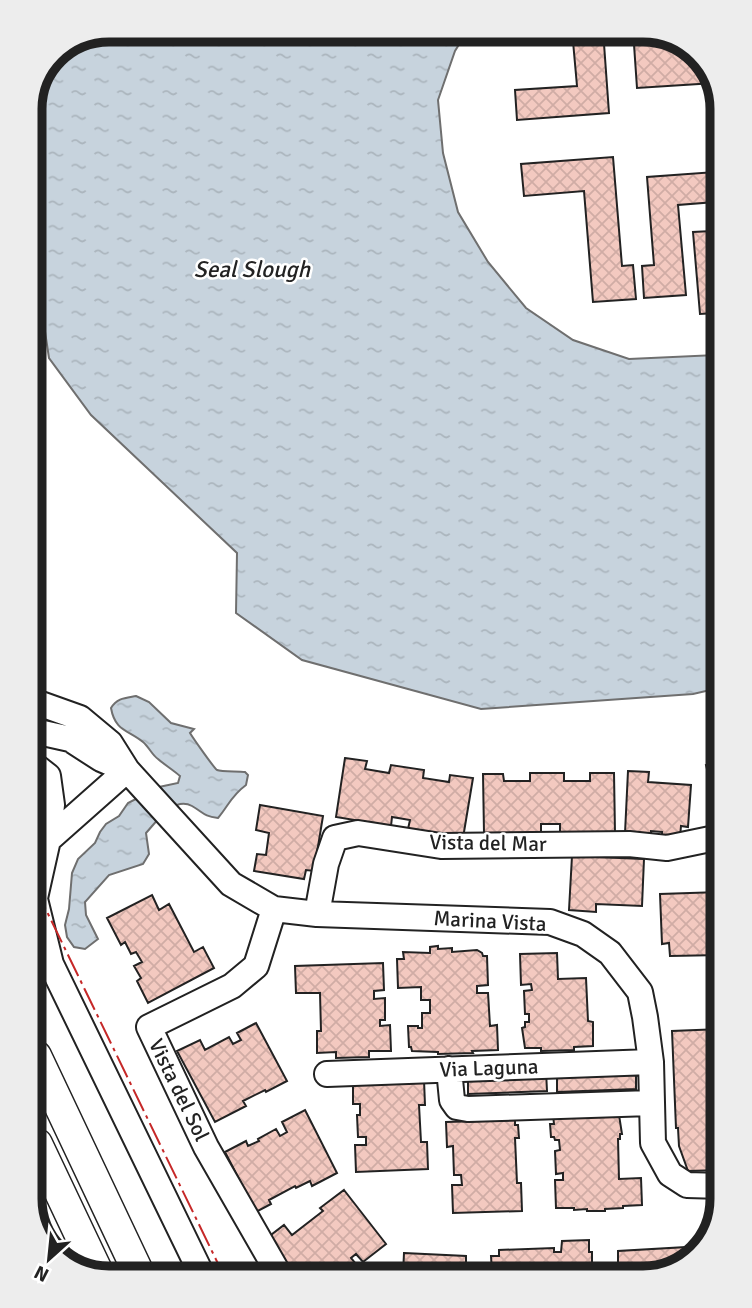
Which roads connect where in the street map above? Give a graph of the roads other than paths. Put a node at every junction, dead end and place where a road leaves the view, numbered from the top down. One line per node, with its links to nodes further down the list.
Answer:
1 (42, 704): 4 (street, Marina Vista)
2 (42, 733): 4 (street, Marina Vista)
3 (42, 771): 6 (street)
4 (134, 778): 6 (street); 8 (street, Marina Vista)
5 (710, 839): 9 (street, Vista del Mar)
6 (48, 840): 7 (street)
7 (42, 867)
8 (274, 909): 9 (street, Marina Vista); 21 (street, Vista del Sol)
9 (317, 914): 11 (street, Marina Vista)
10 (42, 927): 20 (street)
11 (651, 1062): 13 (street, Via Laguna); 15 (street, Marina Vista)
12 (42, 1067): 19 (main road)
13 (449, 1069): 14 (street, Via Laguna); 15 (street)
14 (327, 1074)
15 (651, 1103): 17 (street, Marina Vista)
16 (42, 1155): 18 (main road)
17 (710, 1186)
18 (94, 1264)
19 (135, 1266)
20 (198, 1266)
21 (274, 1266)

